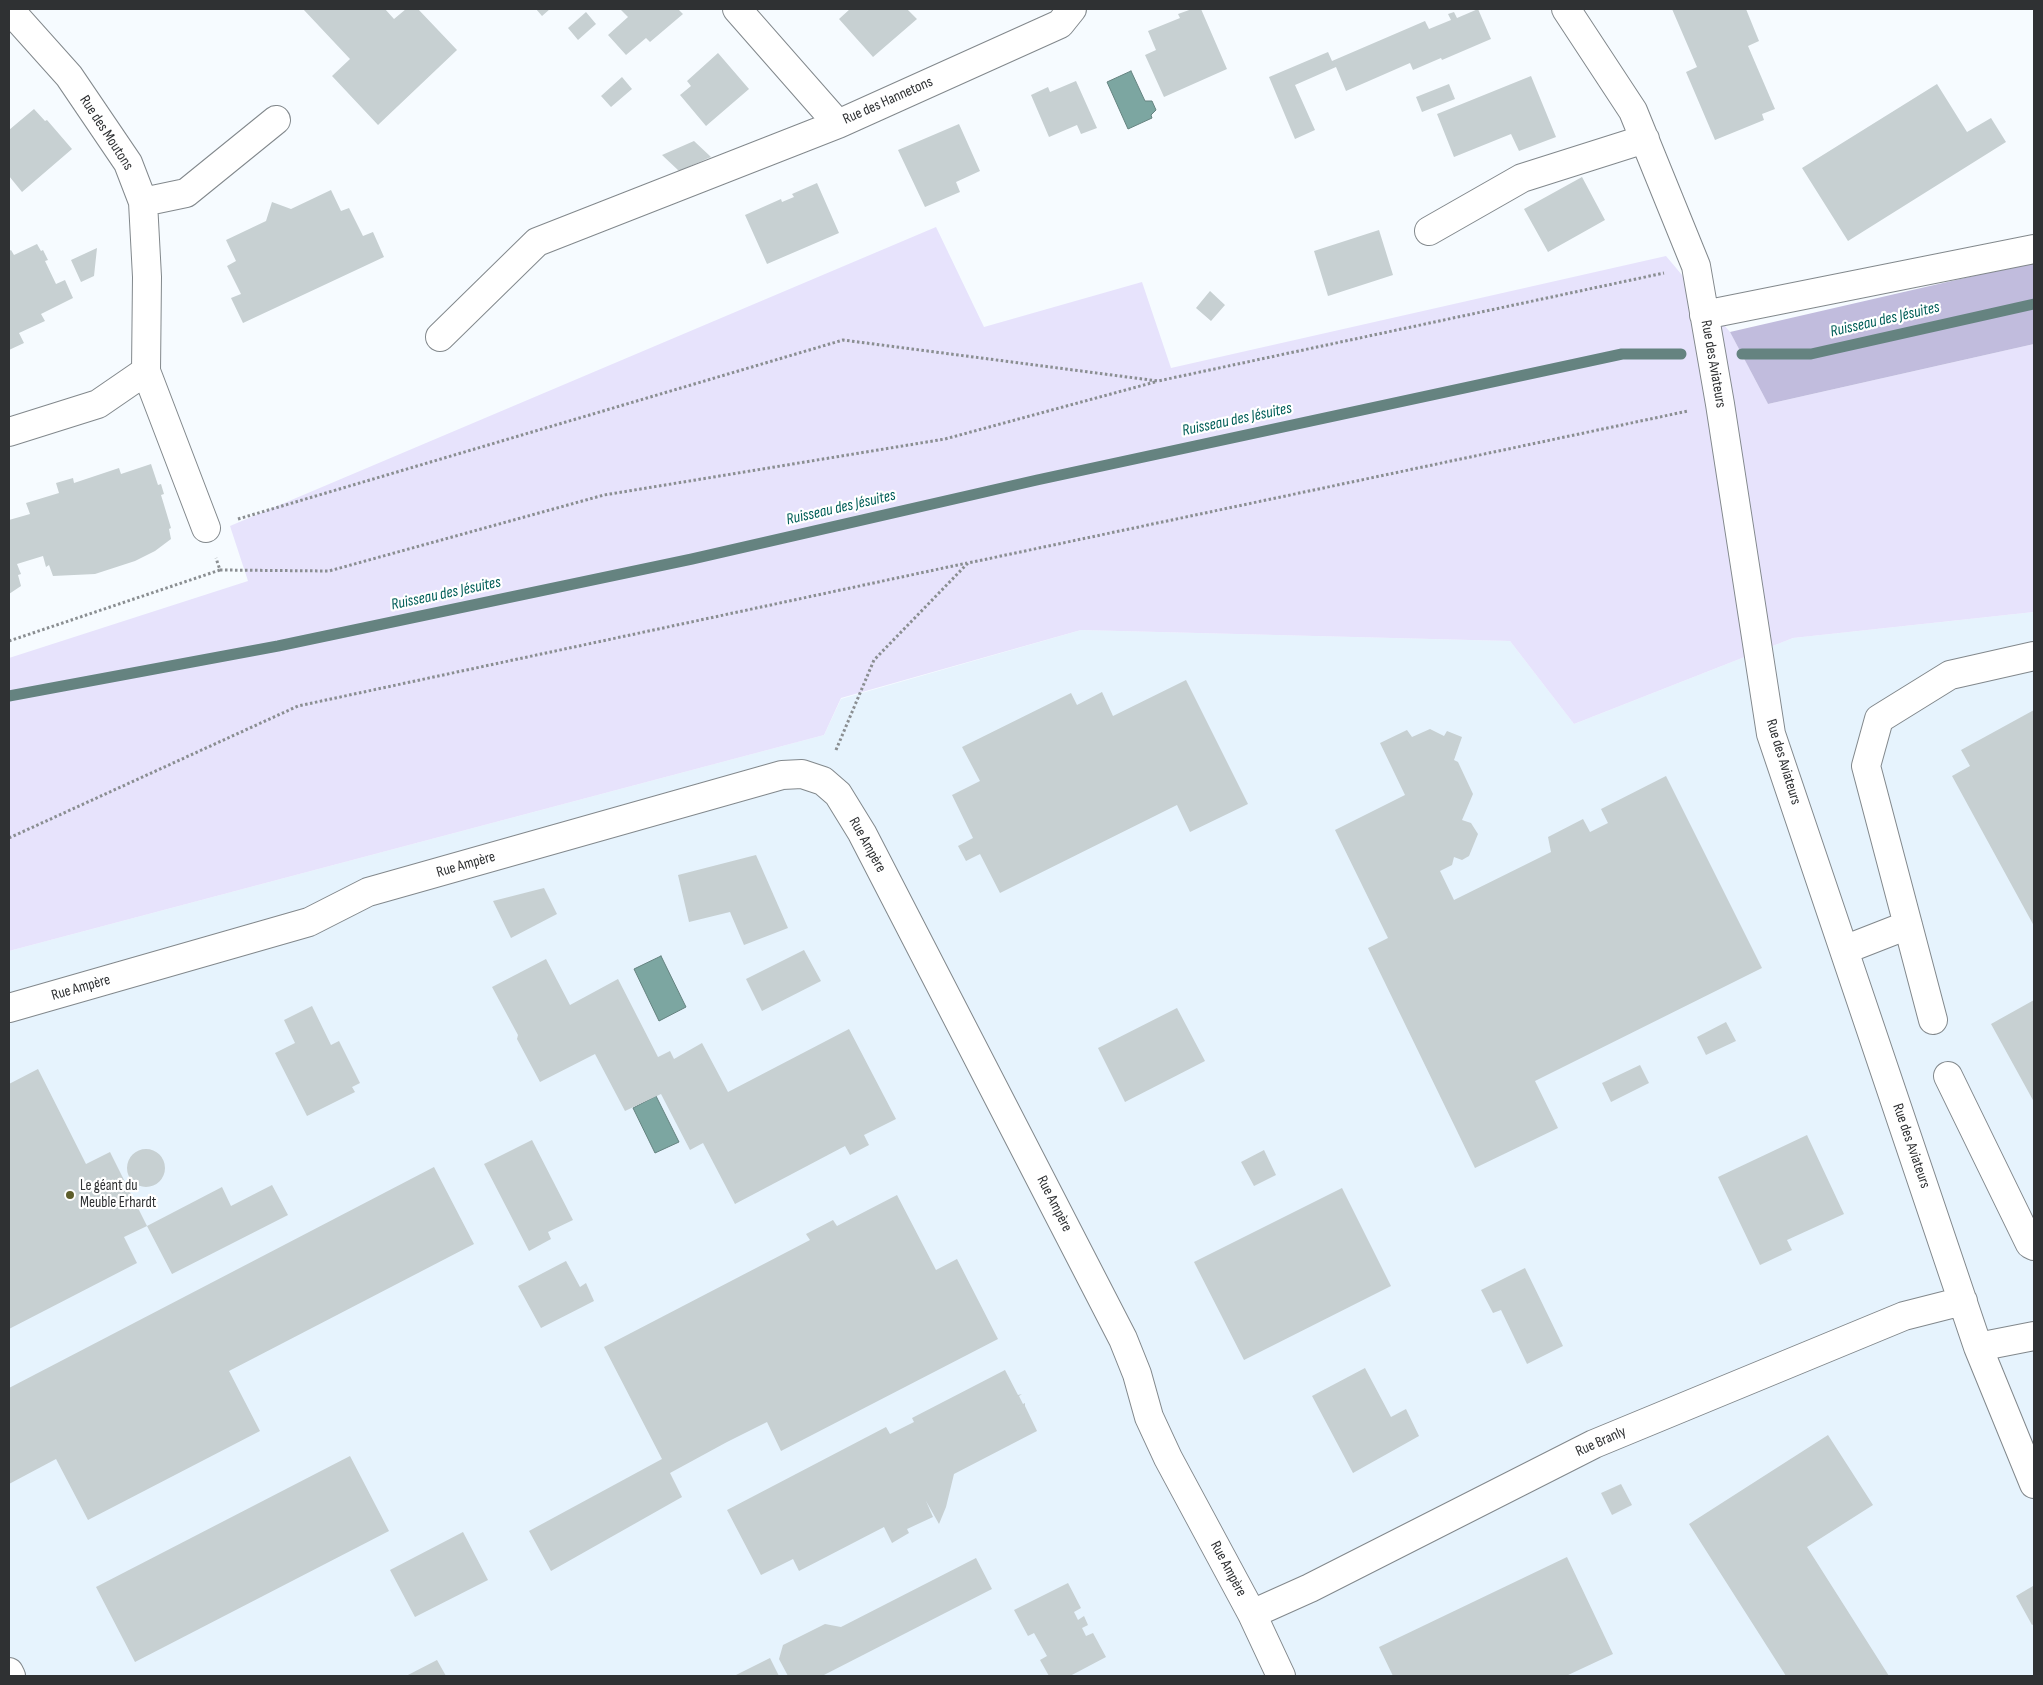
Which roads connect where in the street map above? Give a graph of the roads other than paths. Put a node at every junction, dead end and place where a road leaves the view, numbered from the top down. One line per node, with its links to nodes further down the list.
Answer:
1 (9, 9): 8 (street, Rue des Moutons)
2 (736, 9): 6 (street, Rue des Hannetons)
3 (1073, 9): 6 (street, Rue des Hannetons)
4 (1566, 9): 7 (street, Rue des Aviateurs)
5 (276, 120): 8 (street)
6 (838, 124): 12 (street)
7 (1645, 138): 9 (street); 11 (street, Rue des Aviateurs)
8 (142, 202): 13 (street, Rue des Moutons)
9 (1430, 231)
10 (2034, 249): 11 (street)
11 (1704, 316): 18 (street, Rue des Aviateurs)
12 (440, 337)
13 (146, 371): 14 (street); 15 (street)
14 (9, 432)
15 (206, 528)
16 (2034, 656): 17 (street)
17 (1908, 925): 18 (street); 20 (street)
18 (1844, 950): 23 (street, Rue des Aviateurs)
19 (9, 1008): 27 (street, Rue Ampère)
20 (1933, 1020)
21 (1948, 1076): 22 (street)
22 (2034, 1246)
23 (1963, 1301): 25 (street, Rue des Aviateurs); 27 (street, Rue Branly)
24 (2034, 1336): 25 (street)
25 (1978, 1347): 26 (street, Rue des Aviateurs)
26 (2034, 1484)
27 (1252, 1614): 30 (street, Rue Ampère)
28 (9, 1672): 29 (street)
29 (11, 1676)
30 (1281, 1676)

